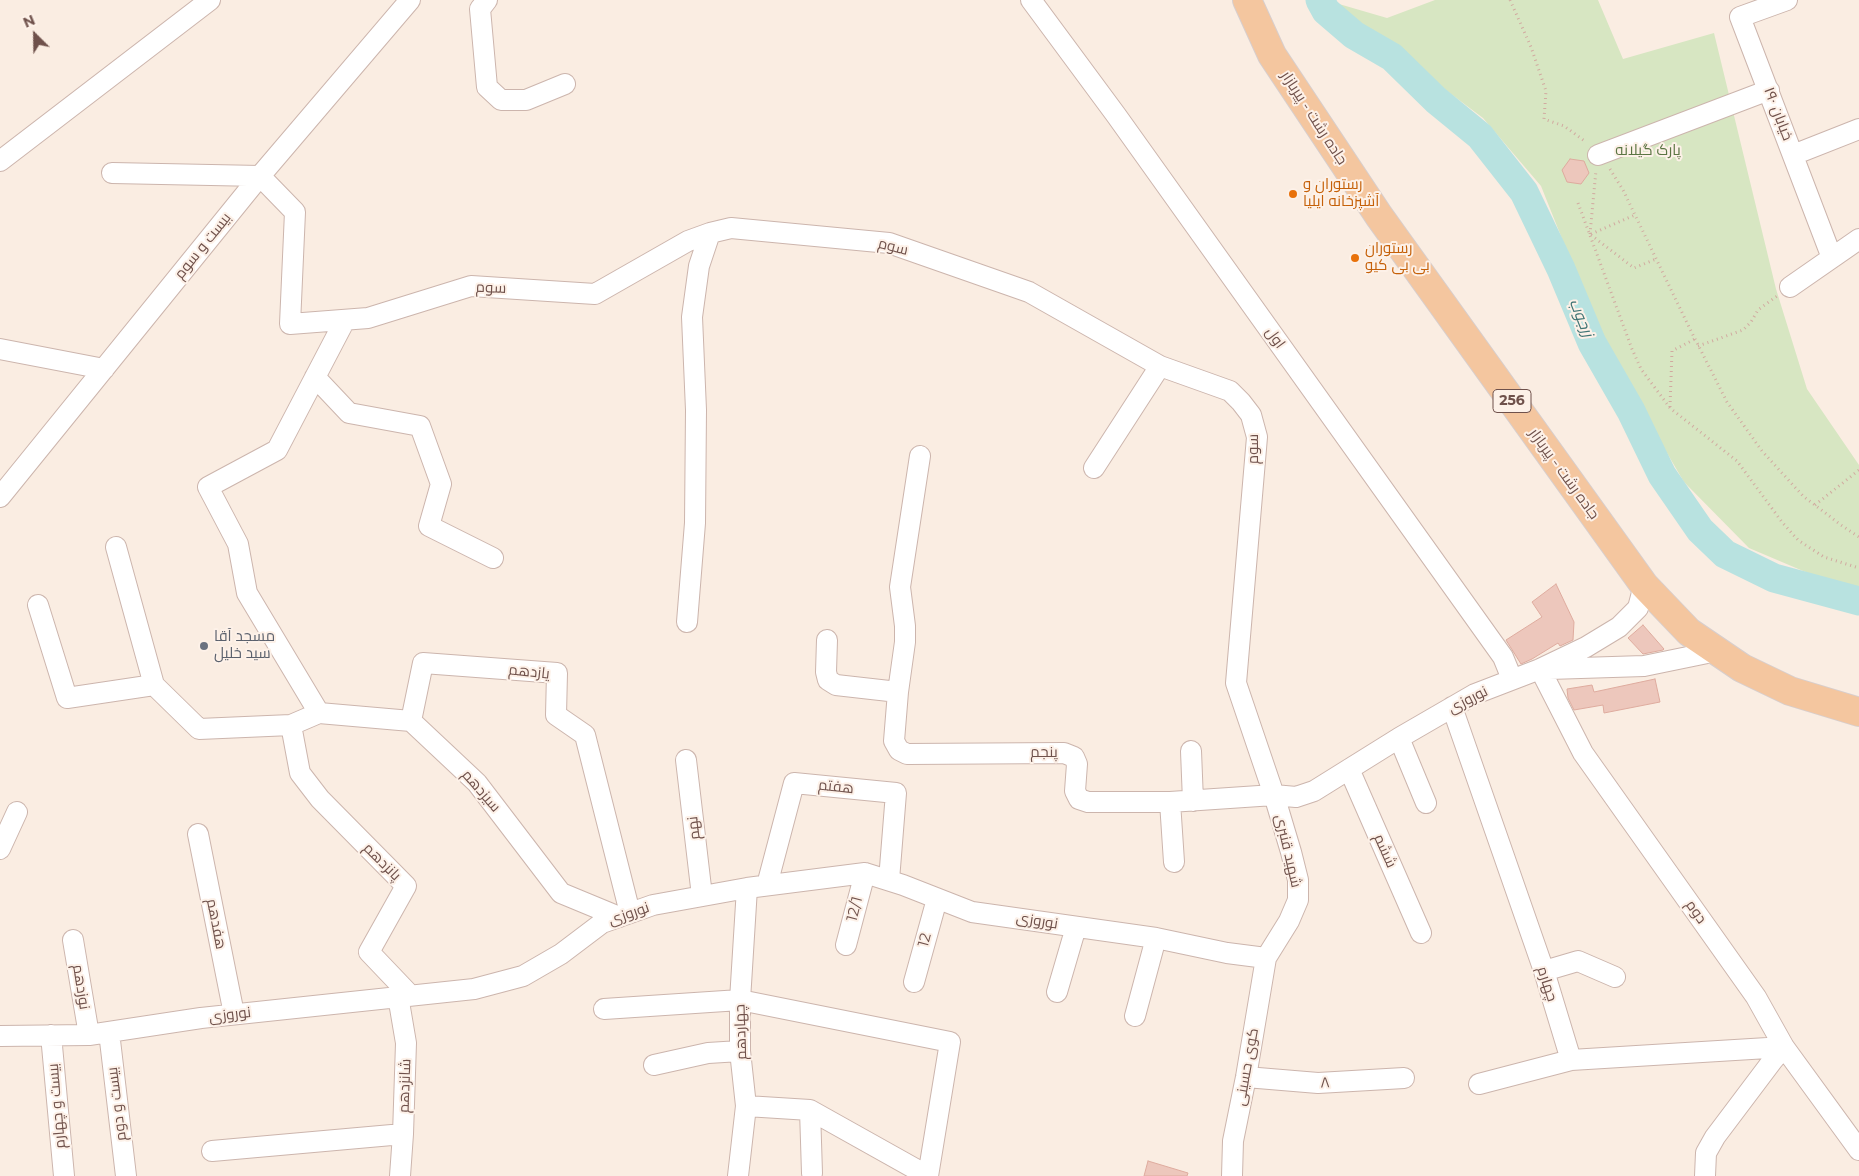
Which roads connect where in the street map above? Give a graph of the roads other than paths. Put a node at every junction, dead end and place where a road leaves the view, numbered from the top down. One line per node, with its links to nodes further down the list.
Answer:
1 (210, 0): 12 (street)
2 (410, 0): 14 (street, بیست و سوم)
3 (487, 0): 7 (street)
4 (1031, 0): 35 (street, اول)
5 (1247, 0): 29 (main road, جاده رشت - پیربازار / 256)
6 (1787, 0): 8 (street, خیابان ۱۹۰)
7 (565, 84)
8 (1768, 90): 10 (street); 11 (street, خیابان ۱۹۰)
9 (1859, 129): 11 (street)
10 (1598, 155)
11 (1793, 155): 17 (street, خیابان ۱۹۰)
12 (0, 161)
13 (112, 173): 14 (street)
14 (260, 176): 19 (street, سوم); 22 (street, بیست و سوم)
15 (710, 233): 19 (street, سوم); 21 (street, سوم); 31 (street)
16 (1859, 239): 17 (street)
17 (1832, 258): 18 (street)
18 (1790, 287)
19 (345, 320): 23 (street)
20 (0, 349): 22 (street)
21 (1160, 366): 25 (street); 47 (street, سوم)
22 (104, 369): 26 (street, بیست و سوم)
23 (315, 377): 28 (street); 40 (street)
24 (920, 456): 37 (street)
25 (1094, 468)
26 (0, 497)
27 (116, 547): 36 (street)
28 (493, 558)
29 (1644, 584): 33 (main road, جاده رشت - پیربازار / 256); 34 (street, نوروزی)
30 (38, 605): 36 (street)
31 (687, 622)
32 (828, 640): 37 (street)
33 (1716, 650): 34 (street); 39 (main road, جاده رشت - پیربازار / 256)
34 (1540, 669): 35 (street, نوروزی); 81 (street, دوم)
35 (1512, 679): 38 (street, نوروزی)
36 (154, 685): 42 (street)
37 (898, 692): 49 (street, پنجم)
38 (1452, 707): 43 (street, نوروزی); 68 (street, چهارم)
39 (1859, 712)
40 (319, 713): 41 (street); 42 (street)
41 (411, 721): 61 (street, سیزدهم); 61 (street, یازدهم)
42 (291, 725): 72 (street, پانزدهم)
43 (1399, 738): 46 (street, نوروزی); 50 (street)
44 (1191, 751): 48 (street)
45 (686, 760): 59 (street, نهم)
46 (1349, 769): 47 (street, نوروزی); 63 (street, ششم)
47 (1274, 795): 48 (street, پنجم); 67 (street, شهید قنبری)
48 (1193, 801): 49 (street, پنجم)
49 (1170, 802): 54 (street)
50 (1426, 803)
51 (17, 812): 53 (street)
52 (198, 834): 75 (street, هفدهم)
53 (0, 849)
54 (1174, 862)
55 (864, 872): 56 (street, نوروزی); 57 (street, نوروزی); 66 (street, 12/1)
56 (889, 880): 57 (street, هفتم); 60 (street, نوروزی)
57 (767, 885): 58 (street, نوروزی)
58 (747, 888): 59 (street, نوروزی); 73 (street, چهاردهم)
59 (702, 896): 61 (street, نوروزی)
60 (937, 899): 62 (street, نوروزی); 70 (street, 12)
61 (625, 915): 72 (street, نوروزی)
62 (1076, 927): 64 (street, نوروزی); 71 (street)
63 (1422, 933)
64 (1156, 938): 67 (street, نوروزی); 76 (street)
65 (73, 940): 79 (street, نوزدهم)
66 (846, 945)
67 (1266, 958): 85 (street, کوی حسینی)
68 (1544, 971): 69 (street); 83 (street, چهارم)
69 (1615, 977)
70 (914, 982)
71 (1057, 992)
72 (404, 996): 75 (street, نوروزی); 90 (street, شانزدهم)
73 (740, 1000): 74 (street); 82 (street, چهاردهم); 89 (street)
74 (604, 1009)
75 (234, 1014): 77 (street, نوروزی)
76 (1135, 1016)
77 (109, 1032): 79 (street, نوروزی); 95 (street, بیست و دوم)
78 (51, 1035): 79 (street, نوروزی); 80 (street, نوروزی); 94 (street, بیست و چهارم)
79 (89, 1035)
80 (0, 1036)
81 (1784, 1047): 83 (street); 91 (street, دوم); 99 (street)
82 (740, 1051): 84 (street); 88 (street, چهاردهم)
83 (1571, 1060): 87 (street)
84 (654, 1065)
85 (1246, 1077): 86 (street, ۸); 98 (street, کوی حسینی)
86 (1404, 1078)
87 (1479, 1084)
88 (746, 1106): 89 (street); 97 (street, چهاردهم)
89 (810, 1110): 93 (street)
90 (403, 1134): 92 (street); 96 (street, شانزدهم)
91 (1859, 1150)
92 (212, 1151)
93 (812, 1173)
94 (64, 1176)
95 (126, 1176)
96 (400, 1176)
97 (738, 1176)
98 (1232, 1176)
99 (1705, 1176)

